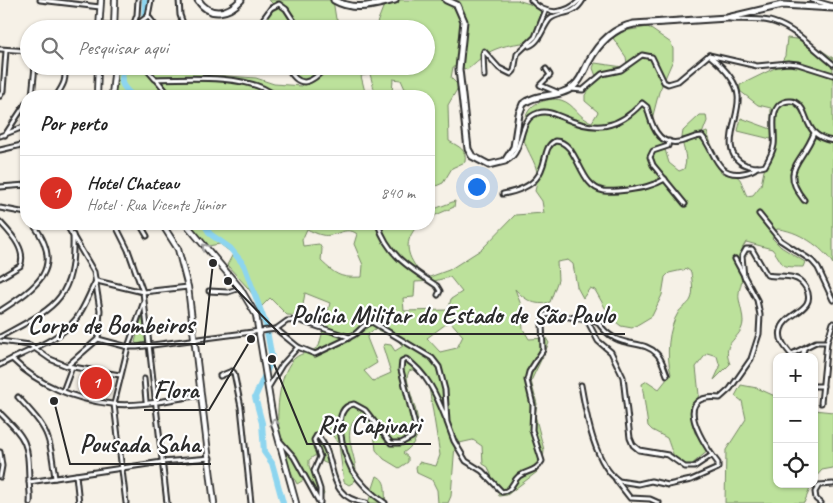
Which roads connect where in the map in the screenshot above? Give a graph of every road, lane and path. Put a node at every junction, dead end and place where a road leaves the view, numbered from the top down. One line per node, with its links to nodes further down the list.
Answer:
1 (40, 0): 15 (street)
2 (101, 0): 15 (street)
3 (115, 0): 21 (street)
4 (138, 0): 22 (street)
5 (151, 0): 18 (street)
6 (179, 0): 25 (street)
7 (241, 0): 13 (main road)
8 (334, 0): 9 (main road)
9 (395, 0)
10 (531, 0): 17 (street)
11 (581, 0): 17 (street); 28 (street)
12 (812, 0): 16 (street)
13 (198, 1)
14 (450, 1): 63 (main road)
15 (100, 7): 20 (street)
16 (833, 7): 19 (main road)
17 (545, 12): 28 (street)
18 (147, 17): 23 (street); 24 (street)
19 (727, 18): 33 (street); 45 (main road)
20 (100, 20)
21 (114, 20)
22 (136, 20)
23 (143, 20)
24 (150, 20)
25 (182, 20)
26 (262, 20): 27 (street)
27 (293, 20)
28 (527, 46): 43 (street)
29 (0, 49): 30 (street)
30 (6, 51): 31 (street); 53 (street)
31 (20, 51)
32 (709, 55): 42 (street); 45 (street); 64 (street)
33 (833, 64)
34 (546, 69): 52 (street)
35 (34, 75): 46 (street)
36 (66, 75): 47 (street)
37 (98, 75): 48 (street)
38 (114, 75): 49 (street)
39 (152, 75): 44 (street)
40 (292, 75): 41 (street)
41 (320, 75)
42 (833, 75)
43 (484, 76)
44 (155, 79): 50 (street); 51 (street)
45 (570, 89): 52 (main road)
46 (33, 90)
47 (60, 90)
48 (97, 90)
49 (113, 90)
50 (165, 90)
51 (266, 90)
52 (560, 93): 63 (main road)
53 (0, 96)
54 (20, 113): 57 (street)
55 (20, 129): 57 (street)
56 (814, 133): 60 (street); 64 (street); 69 (street)
57 (5, 135): 58 (street)
58 (0, 136)
59 (669, 141): 63 (street); 64 (street); 65 (street)
60 (833, 141)
61 (20, 146): 62 (street)
62 (0, 150)
63 (505, 161)
64 (757, 167)
65 (665, 179): 68 (street); 70 (street)
66 (20, 185): 67 (street)
67 (0, 187)
68 (503, 194)
69 (804, 200)
70 (685, 204)
71 (0, 208): 72 (street)
72 (20, 212)
73 (759, 214): 93 (street)
74 (0, 222): 85 (street)
75 (37, 230): 95 (street)
76 (70, 230): 82 (street)
77 (117, 230): 91 (street)
78 (144, 230): 83 (street)
79 (166, 230): 88 (street)
80 (191, 230): 89 (street, one-way to 80)
81 (380, 230): 92 (street)
82 (73, 235): 87 (street); 102 (street)
83 (148, 236)
84 (735, 259): 86 (street)
85 (0, 278)
86 (744, 280): 113 (street); 139 (street)
87 (97, 281): 91 (street); 104 (street); 110 (street)
88 (188, 287): 91 (street); 105 (street)
89 (240, 288): 90 (street); 101 (street)
90 (209, 291)
91 (143, 292): 94 (street)
92 (438, 295)
93 (833, 300)
94 (144, 301): 96 (street); 97 (street)
95 (0, 311)
96 (140, 312): 97 (street); 111 (street)
97 (145, 313): 108 (street)
98 (587, 320): 121 (street); 136 (street); 139 (street)
99 (833, 323): 107 (street)
100 (275, 329): 101 (street); 103 (street); 109 (street)
101 (261, 330): 105 (street); 127 (street)
102 (0, 337)
103 (349, 337): 109 (street); 136 (street)
104 (98, 339): 111 (street); 118 (street)
105 (195, 339): 108 (street); 129 (street)
106 (0, 341): 110 (street)
107 (827, 342): 112 (street); 126 (street)
108 (149, 346): 111 (street); 131 (street)
109 (298, 346): 127 (street)
110 (35, 347): 116 (street); 118 (street)
111 (128, 347): 120 (street)
112 (804, 348): 114 (street); 115 (street)
113 (790, 353)
114 (796, 353)
115 (803, 353)
116 (12, 359): 117 (street); 128 (street)
117 (0, 365)
118 (68, 366): 119 (street)
119 (72, 367): 120 (street); 128 (street)
120 (120, 375): 134 (street)
121 (667, 375)
122 (220, 376): 154 (street)
123 (144, 378): 132 (street)
124 (581, 385): 146 (street)
125 (818, 386): 126 (street)
126 (823, 386): 133 (street)
127 (268, 388): 137 (street, one-way to 127)
128 (63, 391): 134 (street)
129 (202, 395): 131 (street); 140 (street)
130 (18, 397): 145 (street)
131 (155, 401): 132 (street); 141 (street)
132 (146, 402): 134 (street)
133 (821, 403)
134 (114, 404): 142 (street)
135 (0, 413): 147 (street)
136 (448, 422): 158 (street)
137 (277, 439): 155 (street); 156 (street)
138 (0, 452): 144 (street)
139 (712, 455): 146 (street)
140 (210, 458): 141 (street); 153 (street)
141 (162, 462): 142 (street); 152 (street)
142 (121, 468): 143 (street); 151 (street)
143 (76, 475): 145 (street); 150 (street)
144 (0, 477)
145 (55, 478): 147 (street)
146 (616, 479): 159 (street)
147 (29, 482): 149 (street)
148 (833, 484): 160 (street)
149 (30, 503)
150 (79, 503)
151 (126, 503)
152 (167, 503)
153 (214, 503)
154 (251, 503)
155 (296, 503)
156 (319, 503): 157 (street)
157 (366, 503)
158 (385, 503)
159 (660, 503)
160 (820, 503)

